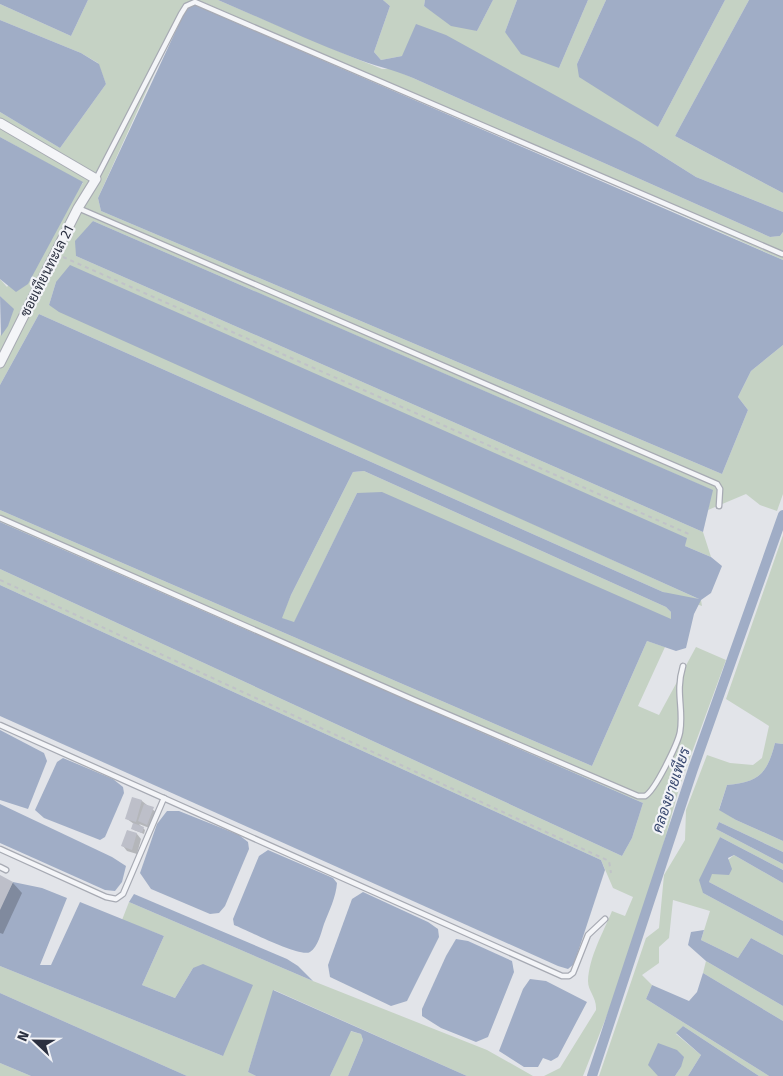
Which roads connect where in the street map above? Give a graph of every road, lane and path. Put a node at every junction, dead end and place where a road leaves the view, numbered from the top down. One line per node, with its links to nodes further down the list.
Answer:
1 (0, 123): 2 (street)
2 (96, 179): 3 (street, ซอยเทียนทะเล 21); 5 (lane)
3 (78, 208): 4 (street, ซอยเทียนทะเล 21); 7 (lane)
4 (56, 254): 6 (street, ซอยเทียนทะเล 21); 9 (path)
5 (782, 254)
6 (0, 363)
7 (719, 506)
8 (0, 518): 11 (lane)
9 (691, 535)
10 (0, 580): 17 (path)
11 (683, 666)
12 (0, 725): 13 (lane)
13 (164, 798): 14 (lane); 18 (lane)
14 (0, 849)
15 (0, 866): 16 (lane)
16 (6, 870)
17 (611, 873)
18 (605, 919)

